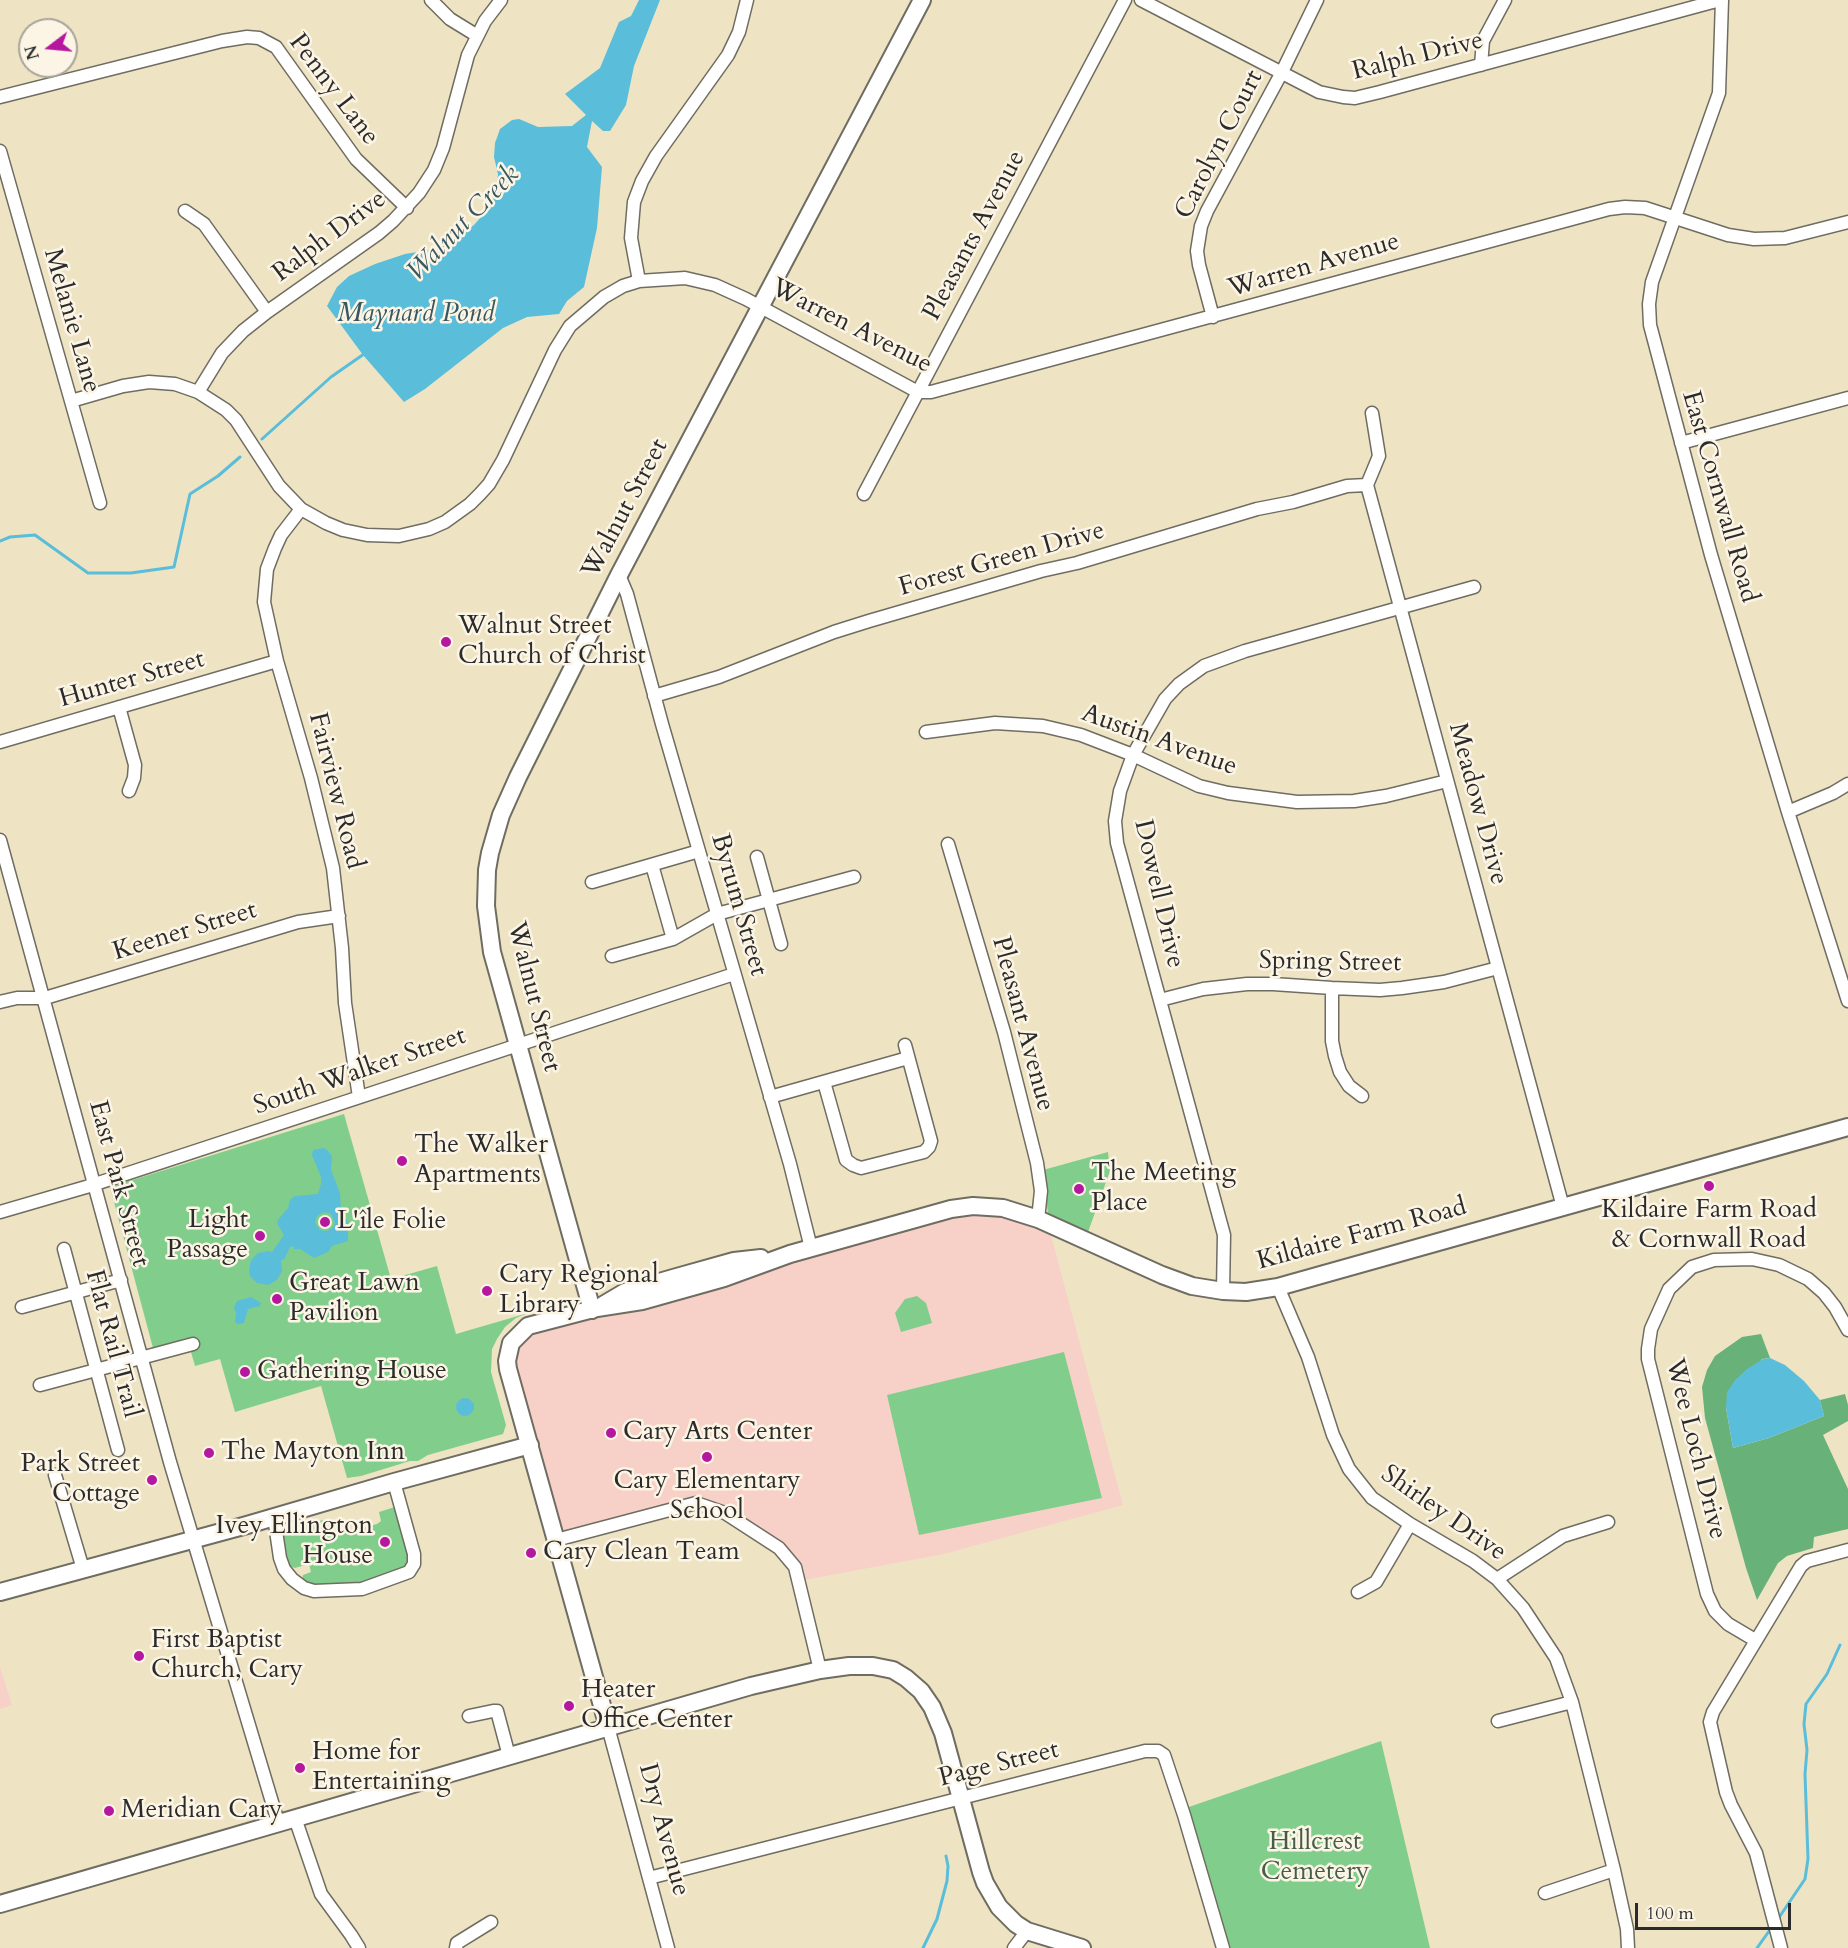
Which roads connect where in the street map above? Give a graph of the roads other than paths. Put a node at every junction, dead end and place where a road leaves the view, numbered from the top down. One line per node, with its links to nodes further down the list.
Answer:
1 (431, 0): 10 (street)
2 (501, 0): 10 (street, Ralph Drive)
3 (747, 0): 19 (street)
4 (922, 0): 20 (main road, Walnut Street)
5 (1125, 0): 24 (street, Pleasants Avenue)
6 (1141, 0): 12 (street, Ralph Drive)
7 (1317, 0): 12 (street, Carolyn Court)
8 (1505, 0): 11 (street)
9 (1721, 0): 11 (street, Ralph Drive); 17 (street, East Cornwall Road)
10 (476, 35): 15 (street, Ralph Drive)
11 (1481, 66): 12 (street, Ralph Drive)
12 (1282, 72): 22 (street, Carolyn Court)
13 (0, 97): 15 (street, Penny Lane)
14 (0, 151): 26 (street, Melanie Lane)
15 (407, 208): 21 (street, Ralph Drive)
16 (184, 211): 21 (street)
17 (1674, 217): 18 (street, Warren Avenue); 22 (street, Warren Avenue); 28 (street, East Cornwall Road)
18 (1848, 222)
19 (639, 281): 20 (street, Warren Avenue); 32 (street, Warren Avenue)
20 (761, 307): 24 (street, Warren Avenue); 33 (main road, Walnut Street)
21 (267, 312): 23 (street, Ralph Drive)
22 (1212, 317): 24 (street, Warren Avenue)
23 (198, 392): 26 (street, Warren Avenue); 32 (street, Warren Avenue)
24 (918, 392): 30 (street, Pleasants Avenue)
25 (1848, 398): 28 (street)
26 (71, 401): 31 (street, Melanie Lane)
27 (1372, 413): 29 (street)
28 (1681, 443): 45 (street, East Cornwall Road)
29 (1367, 485): 35 (street, Meadow Drive); 37 (street, Forest Green Drive)
30 (864, 494)
31 (100, 503)
32 (301, 509): 36 (street, Fairview Road)
33 (619, 575): 37 (street, Byrum Street); 66 (main road, Walnut Street)
34 (1474, 587): 35 (street, Dowell Drive)
35 (1400, 608): 41 (street, Dowell Drive); 42 (street, Meadow Drive)
36 (277, 661): 38 (street, Hunter Street); 55 (street, Fairview Road)
37 (654, 696): 48 (street, Byrum Street)
38 (119, 707): 40 (street, Hunter Street); 44 (street)
39 (926, 732): 41 (street, Austin Avenue)
40 (0, 742)
41 (1133, 755): 42 (street, Austin Avenue); 63 (street, Dowell Drive)
42 (1447, 781): 59 (street, Meadow Drive)
43 (1848, 784): 45 (street)
44 (129, 791)
45 (1788, 812): 64 (street, East Cornwall Road)
46 (0, 840): 62 (street, East Park Street)
47 (948, 844): 77 (street, Pleasant Avenue)
48 (699, 851): 50 (street); 54 (street, Byrum Street)
49 (757, 857): 53 (street)
50 (652, 865): 52 (street); 56 (street)
51 (854, 877): 53 (street)
52 (592, 882)
53 (769, 900): 54 (street); 57 (street)
54 (717, 914): 56 (street); 60 (street, Byrum Street)
55 (339, 916): 62 (street, Keener Street); 71 (street, Fairview Road)
56 (673, 939): 58 (street)
57 (781, 944)
58 (612, 956)
59 (1498, 968): 61 (street, Spring Street); 75 (street, Meadow Drive)
60 (734, 974): 66 (street, South Walker Street); 72 (street, Byrum Street)
61 (1332, 988): 63 (street, Spring Street); 70 (street)
62 (45, 998): 65 (street, Keener Street); 74 (street, East Park Street)
63 (1160, 1000): 82 (street, Dowell Drive)
64 (1848, 1001)
65 (0, 1002)
66 (517, 1044): 71 (street, South Walker Street); 85 (main road, Walnut Street)
67 (905, 1045): 68 (street)
68 (908, 1058): 69 (street); 69 (street)
69 (824, 1082): 72 (street)
70 (1362, 1096)
71 (359, 1097): 74 (street, South Walker Street)
72 (770, 1097): 78 (street, Byrum Street)
73 (1848, 1127): 75 (main road, Kildaire Farm Road)
74 (94, 1184): 76 (street, South Walker Street); 80 (street, East Park Street)
75 (1563, 1208): 81 (main road, Kildaire Farm Road)
76 (0, 1212)
77 (1038, 1219): 78 (main road, Kildaire Farm Road); 82 (main road, Kildaire Farm Road)
78 (812, 1248): 85 (main road, Kildaire Farm Road)
79 (64, 1249): 83 (street, Flat Rail Trail)
80 (121, 1280): 83 (street); 89 (street, East Park Street)
81 (1278, 1287): 82 (main road, Kildaire Farm Road); 98 (street, Shirley Drive)
82 (1223, 1291)
83 (76, 1292): 84 (street); 90 (street, Flat Rail Trail)
84 (22, 1307)
85 (594, 1309): 87 (main road, Kildaire Farm Road)
86 (1848, 1330): 106 (street, Wee Loch Drive)
87 (511, 1343): 92 (main road, Dry Avenue)
88 (193, 1344): 89 (street)
89 (142, 1359): 90 (street); 99 (street, East Park Street)
90 (97, 1371): 91 (street); 93 (street, Flat Rail Trail)
91 (40, 1385)
92 (530, 1444): 95 (main road); 100 (main road, Dry Avenue)
93 (118, 1450)
94 (55, 1475): 102 (street)
95 (394, 1482): 96 (main road); 96 (street)
96 (274, 1517): 99 (main road)
97 (1608, 1522): 103 (street)
98 (1410, 1524): 103 (street, Shirley Drive); 105 (street)
99 (193, 1539): 102 (main road); 115 (street, East Park Street)
100 (556, 1540): 107 (street); 111 (main road, Dry Avenue)
101 (1848, 1550): 106 (street)
102 (83, 1569): 104 (main road)
103 (1497, 1579): 108 (street, Shirley Drive)
104 (0, 1592)
105 (1358, 1592)
106 (1755, 1640): 129 (street)
107 (820, 1670): 111 (main road); 113 (main road)
108 (1572, 1702): 110 (street); 116 (street, Shirley Drive)
109 (469, 1716): 112 (street)
110 (1498, 1721)
111 (608, 1727): 112 (main road); 117 (street, Dry Avenue)
112 (509, 1756): 114 (main road)
113 (961, 1798): 117 (street, Page Street); 121 (main road); 127 (street, Page Street)
114 (295, 1818): 115 (main road); 122 (street)
115 (278, 1822): 119 (main road)
116 (1614, 1870): 118 (street); 128 (street, Shirley Drive)
117 (649, 1878): 124 (street, Dry Avenue)
118 (1545, 1893)
119 (0, 1904)
120 (491, 1922): 123 (street)
121 (1027, 1930): 125 (street); 126 (main road)
122 (359, 1948)
123 (456, 1948)
124 (668, 1948)
125 (1014, 1948)
126 (1082, 1948)
127 (1223, 1948)
128 (1628, 1948)
129 (1781, 1948)

